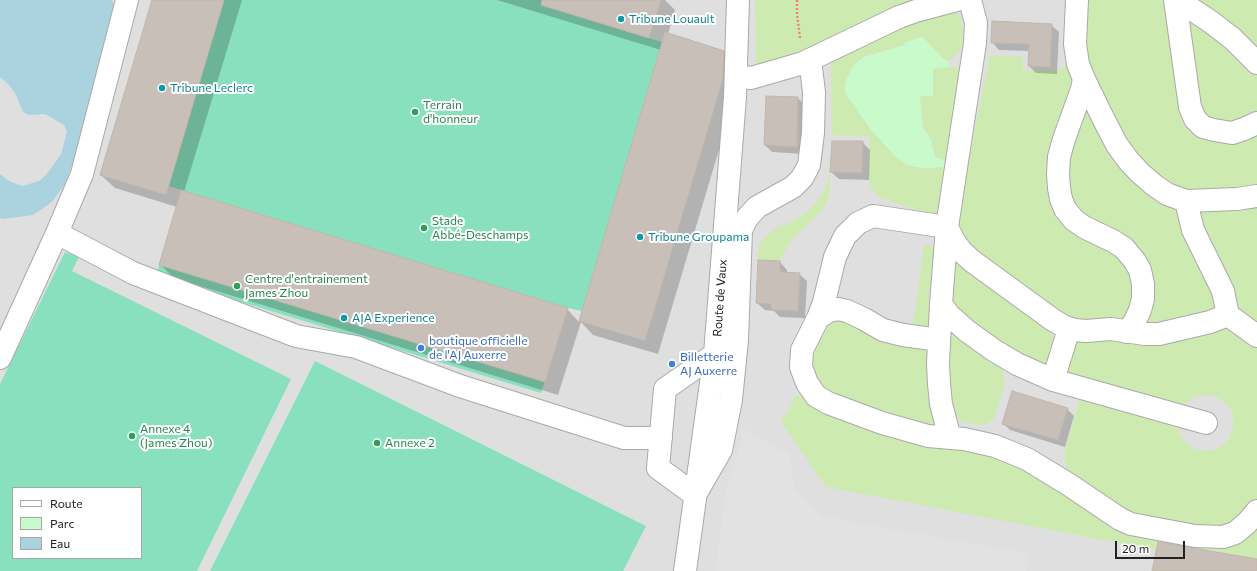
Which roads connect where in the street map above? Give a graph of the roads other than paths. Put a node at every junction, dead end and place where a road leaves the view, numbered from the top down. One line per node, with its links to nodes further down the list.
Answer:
1 (127, 0): 15 (street)
2 (738, 0): 9 (street, Route de Vaux)
3 (957, 0): 7 (street)
4 (970, 0): 14 (street)
5 (1077, 0): 10 (street)
6 (1176, 0): 8 (street); 11 (street)
7 (806, 62): 9 (street); 29 (street)
8 (1257, 63)
9 (736, 76): 23 (street, Route de Vaux)
10 (1084, 79): 13 (street); 20 (street)
11 (1257, 123)
12 (1257, 196): 13 (street)
13 (1186, 201): 17 (street)
14 (947, 226): 16 (street); 18 (street); 19 (street)
15 (57, 233): 24 (street); 27 (street)
16 (940, 304): 22 (street); 25 (street)
17 (1228, 315): 20 (street); 21 (street)
18 (818, 318): 22 (street); 28 (street)
19 (1069, 329): 20 (street); 25 (street)
20 (1126, 332)
21 (1257, 336)
22 (939, 340): 28 (street)
23 (716, 354): 27 (street); 29 (street, Route de Vaux)
24 (0, 358)
25 (1053, 380): 26 (street)
26 (1206, 423)
27 (661, 438): 29 (street)
28 (950, 438): 30 (street)
29 (696, 495): 31 (street, Route de Vaux)
30 (1257, 511)
31 (685, 571)

